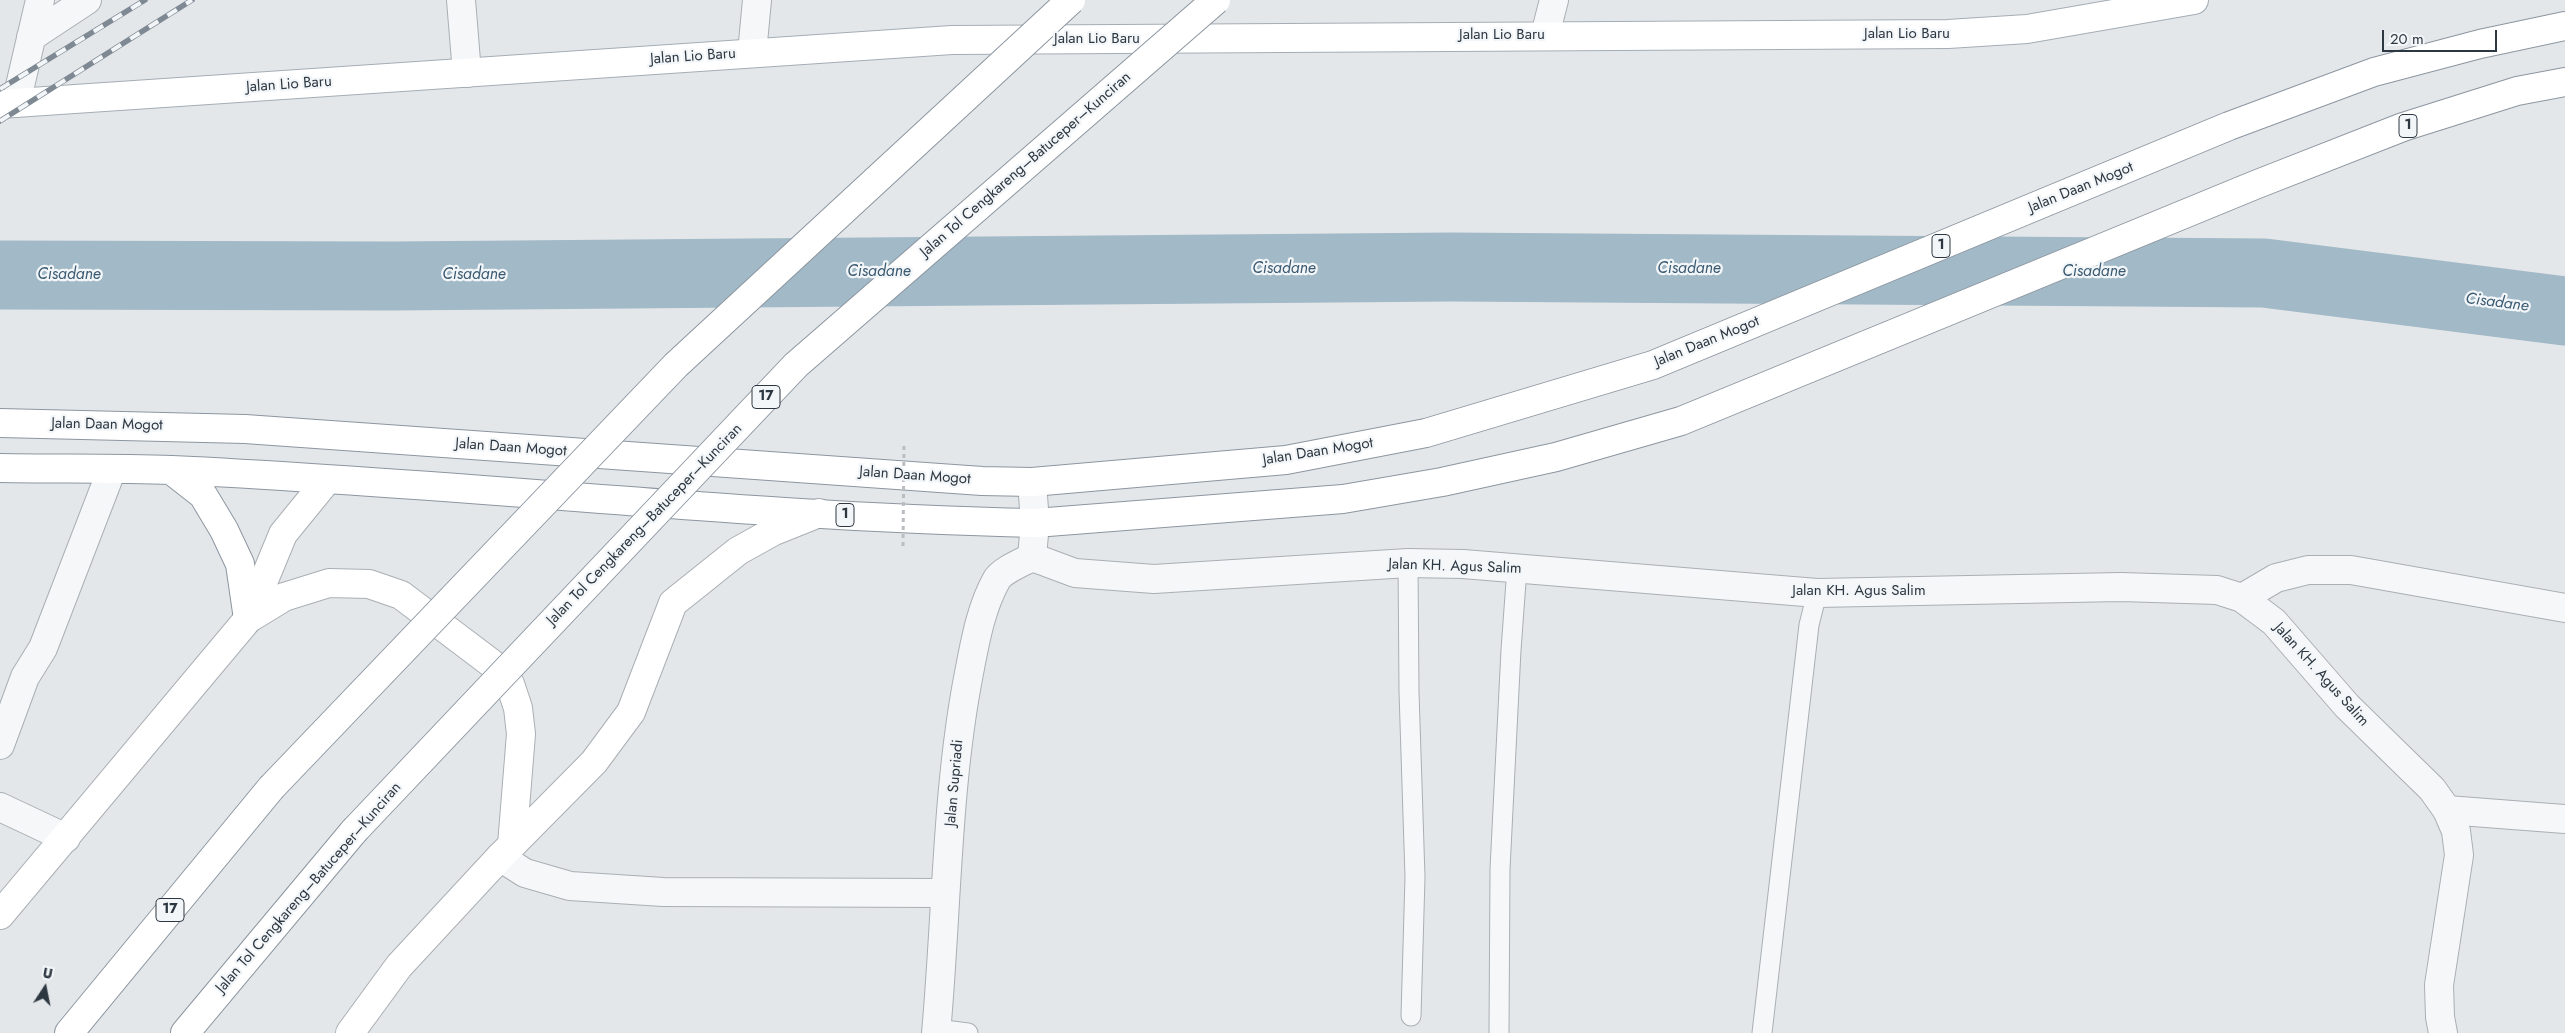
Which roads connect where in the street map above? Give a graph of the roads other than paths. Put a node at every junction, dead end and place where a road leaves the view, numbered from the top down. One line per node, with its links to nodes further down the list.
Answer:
1 (40, 0): 11 (street)
2 (87, 0): 11 (street)
3 (461, 0): 13 (street)
4 (758, 0): 12 (street)
5 (1071, 0): 41 (main road, 17, bridge)
6 (1216, 0): 42 (main road, Jalan Tol Cengkareng–Batuceper–Kunciran / 17, bridge)
7 (1554, 0): 10 (street)
8 (2194, 0): 10 (main road, Jalan Lio Baru)
9 (2565, 26): 21 (main road, Jalan Daan Mogot / 1)
10 (1545, 35): 12 (main road, Jalan Lio Baru)
11 (31, 36): 15 (street)
12 (752, 53): 13 (main road, Jalan Lio Baru)
13 (467, 73): 15 (main road, Jalan Lio Baru)
14 (2565, 82): 23 (main road, 1)
15 (8, 104)
16 (0, 423): 21 (main road, Jalan Daan Mogot / 1)
17 (0, 468): 18 (main road, 1)
18 (112, 469): 19 (main road, 1); 31 (street)
19 (170, 470): 20 (main road, 1); 30 (main road)
20 (327, 480): 22 (main road, 1); 30 (main road)
21 (1032, 482): 23 (street)
22 (818, 513): 23 (main road, 1); 36 (main road)
23 (1035, 523): 24 (street)
24 (1032, 557): 25 (street, Jalan KH. Agus Salim); 37 (street, Jalan Supriadi)
25 (1408, 563): 26 (street, Jalan KH. Agus Salim); 39 (lane)
26 (1517, 568): 27 (street, Jalan KH. Agus Salim); 45 (lane)
27 (1817, 593): 28 (street, Jalan KH. Agus Salim); 46 (lane)
28 (2242, 598): 29 (street); 33 (street, Jalan KH. Agus Salim)
29 (2565, 608)
30 (248, 619): 35 (main road); 36 (main road)
31 (0, 745)
32 (0, 807): 35 (street)
33 (2447, 810): 34 (street); 47 (street, Jalan KH. Agus Salim)
34 (2565, 819)
35 (66, 838): 38 (main road)
36 (506, 851): 37 (street); 43 (main road)
37 (946, 893): 40 (street, Jalan Supriadi)
38 (0, 915)
39 (1411, 1016)
40 (936, 1031): 44 (lane)
41 (70, 1033)
42 (185, 1033)
43 (350, 1033)
44 (968, 1033)
45 (1499, 1033)
46 (1762, 1033)
47 (2444, 1033)

